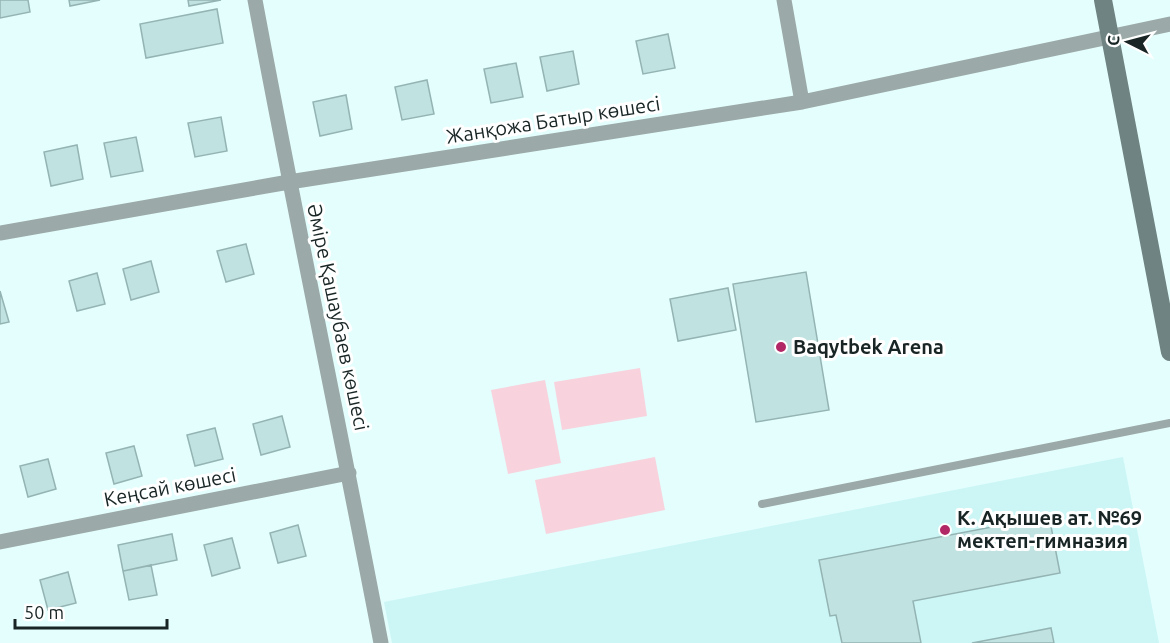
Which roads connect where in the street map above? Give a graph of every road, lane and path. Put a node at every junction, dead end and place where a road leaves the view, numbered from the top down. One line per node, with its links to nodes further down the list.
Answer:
1 (255, 0): 7 (street, Әміре Қашаубаев көшесі)
2 (784, 0): 6 (street)
3 (1103, 0): 5 (street)
4 (1170, 24): 5 (street, Жанқожа Батыр көшесі)
5 (1110, 37): 6 (street, Жанқожа Батыр көшесі); 9 (street)
6 (802, 102): 7 (street, Жанқожа Батыр көшесі)
7 (289, 182): 8 (street, Жанқожа Батыр көшесі); 11 (street, Әміре Қашаубаев көшесі)
8 (0, 233)
9 (1170, 352)
10 (1170, 423): 12 (lane)
11 (349, 473): 13 (street, Кеңсай көшесі); 14 (street, Әміре Қашаубаев көшесі)
12 (762, 504)
13 (0, 542)
14 (381, 643)

